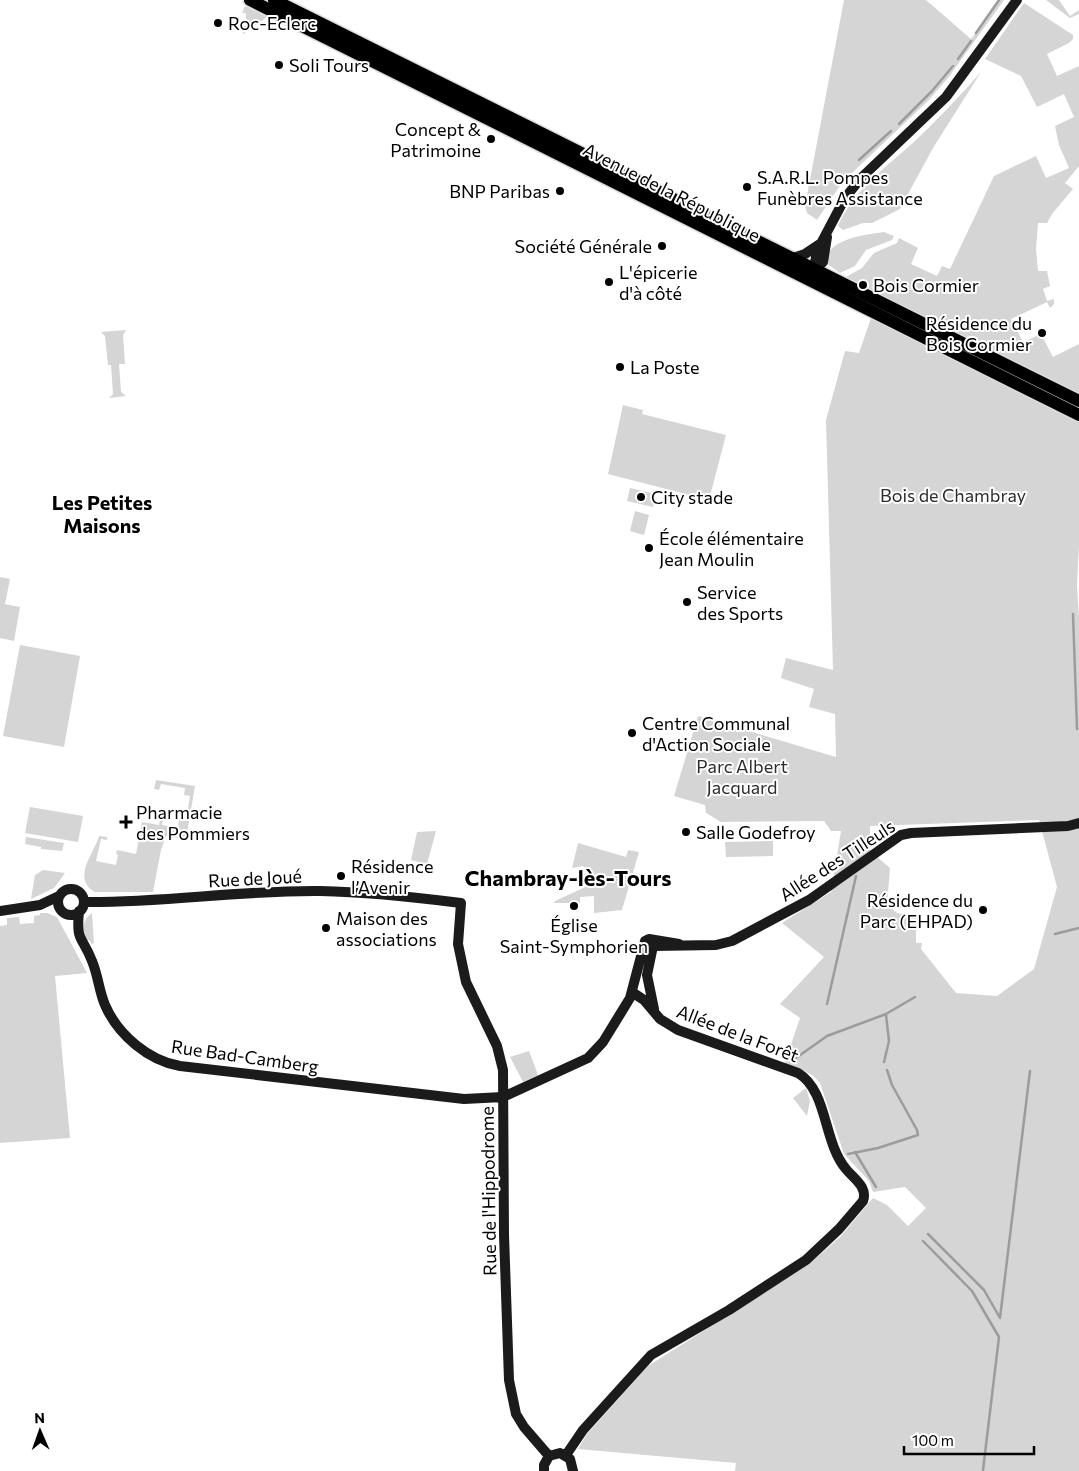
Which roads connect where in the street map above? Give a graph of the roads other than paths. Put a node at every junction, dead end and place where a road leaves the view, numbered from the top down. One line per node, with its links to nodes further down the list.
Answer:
1 (250, 0): 6 (main road, Avenue de la République)
2 (274, 0): 5 (main road, Avenue de la République)
3 (1017, 0): 4 (street)
4 (825, 237): 5 (street); 6 (street)
5 (793, 258): 6 (main road, Avenue de la République)
6 (813, 275): 7 (main road, Avenue de la République); 8 (main road, Avenue de la République)
7 (1079, 401)
8 (1079, 415)
9 (1079, 823): 16 (street, Allée des Tilleuls)
10 (59, 896): 12 (street); 13 (street); 14 (street)
11 (460, 903): 13 (street, Rue de Joué); 19 (street, Rue de l'Hippodrome)
12 (40, 905): 14 (street); 15 (street)
13 (82, 907): 14 (street); 19 (street, Rue Bad-Camberg)
14 (61, 910)
15 (0, 911)
16 (651, 942): 17 (street); 18 (street, Allée de la Forêt)
17 (631, 995): 18 (street); 19 (street)
18 (655, 1015): 20 (street, Allée de la Forêt)
19 (503, 1097): 21 (street, Rue de l'Hippodrome)
20 (566, 1455): 21 (street); 23 (street)
21 (549, 1456): 22 (street)
22 (544, 1471)
23 (573, 1471)

